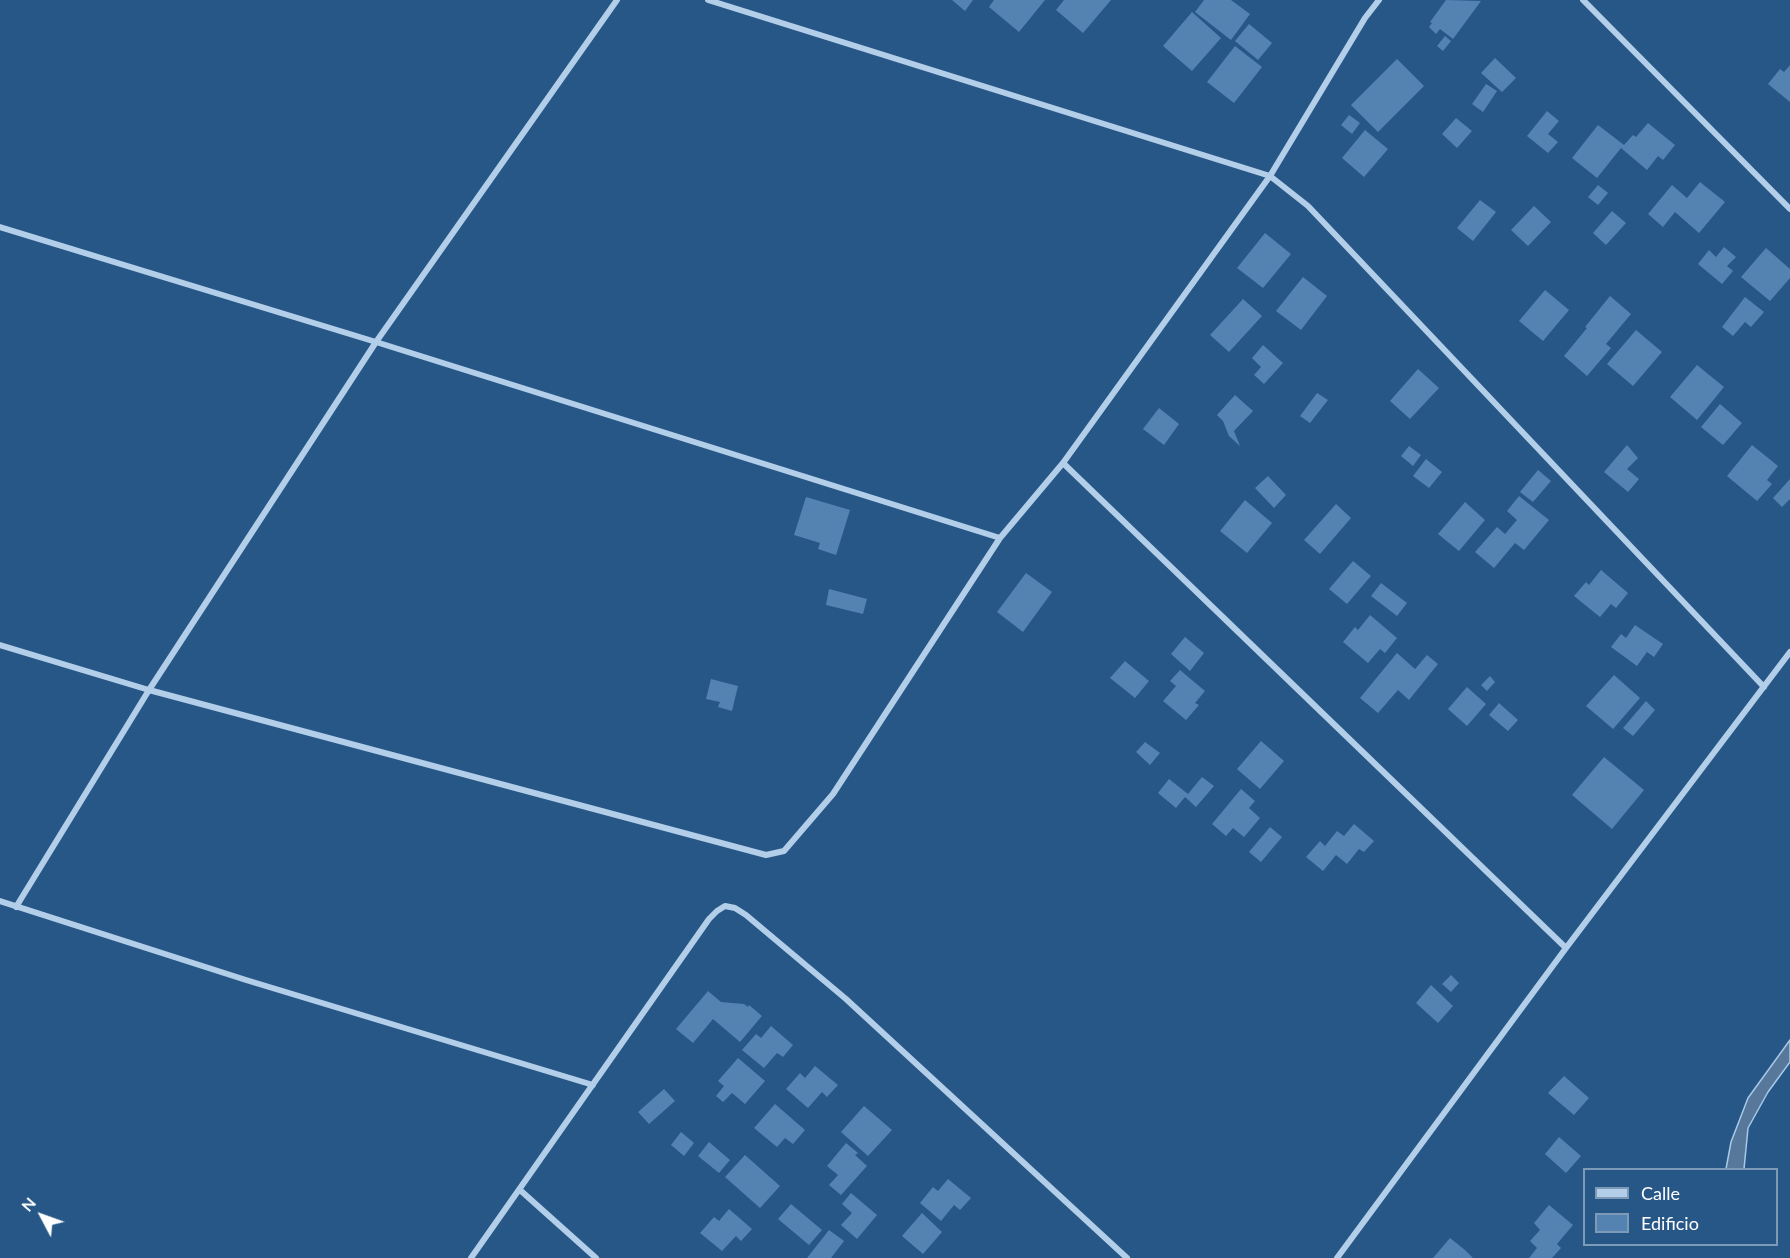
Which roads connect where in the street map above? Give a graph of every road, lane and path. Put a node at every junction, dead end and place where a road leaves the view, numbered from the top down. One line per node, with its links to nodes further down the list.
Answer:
1 (617, 0): 8 (street)
2 (708, 0): 5 (street)
3 (1379, 0): 5 (street)
4 (1583, 0): 6 (street)
5 (1270, 176): 9 (street); 13 (street)
6 (1790, 209)
7 (0, 227): 8 (street)
8 (376, 342): 10 (street); 14 (street)
9 (1063, 463): 10 (street); 17 (street)
10 (1000, 538): 14 (street)
11 (0, 645): 14 (street)
12 (1790, 652): 13 (street)
13 (1764, 687): 17 (street)
14 (150, 690): 16 (street)
15 (0, 901): 16 (street)
16 (16, 906): 18 (street)
17 (1566, 948): 23 (street)
18 (593, 1085): 19 (street); 22 (street)
19 (520, 1190): 20 (street); 21 (street)
20 (471, 1258)
21 (596, 1258)
22 (1127, 1258)
23 (1337, 1258)

